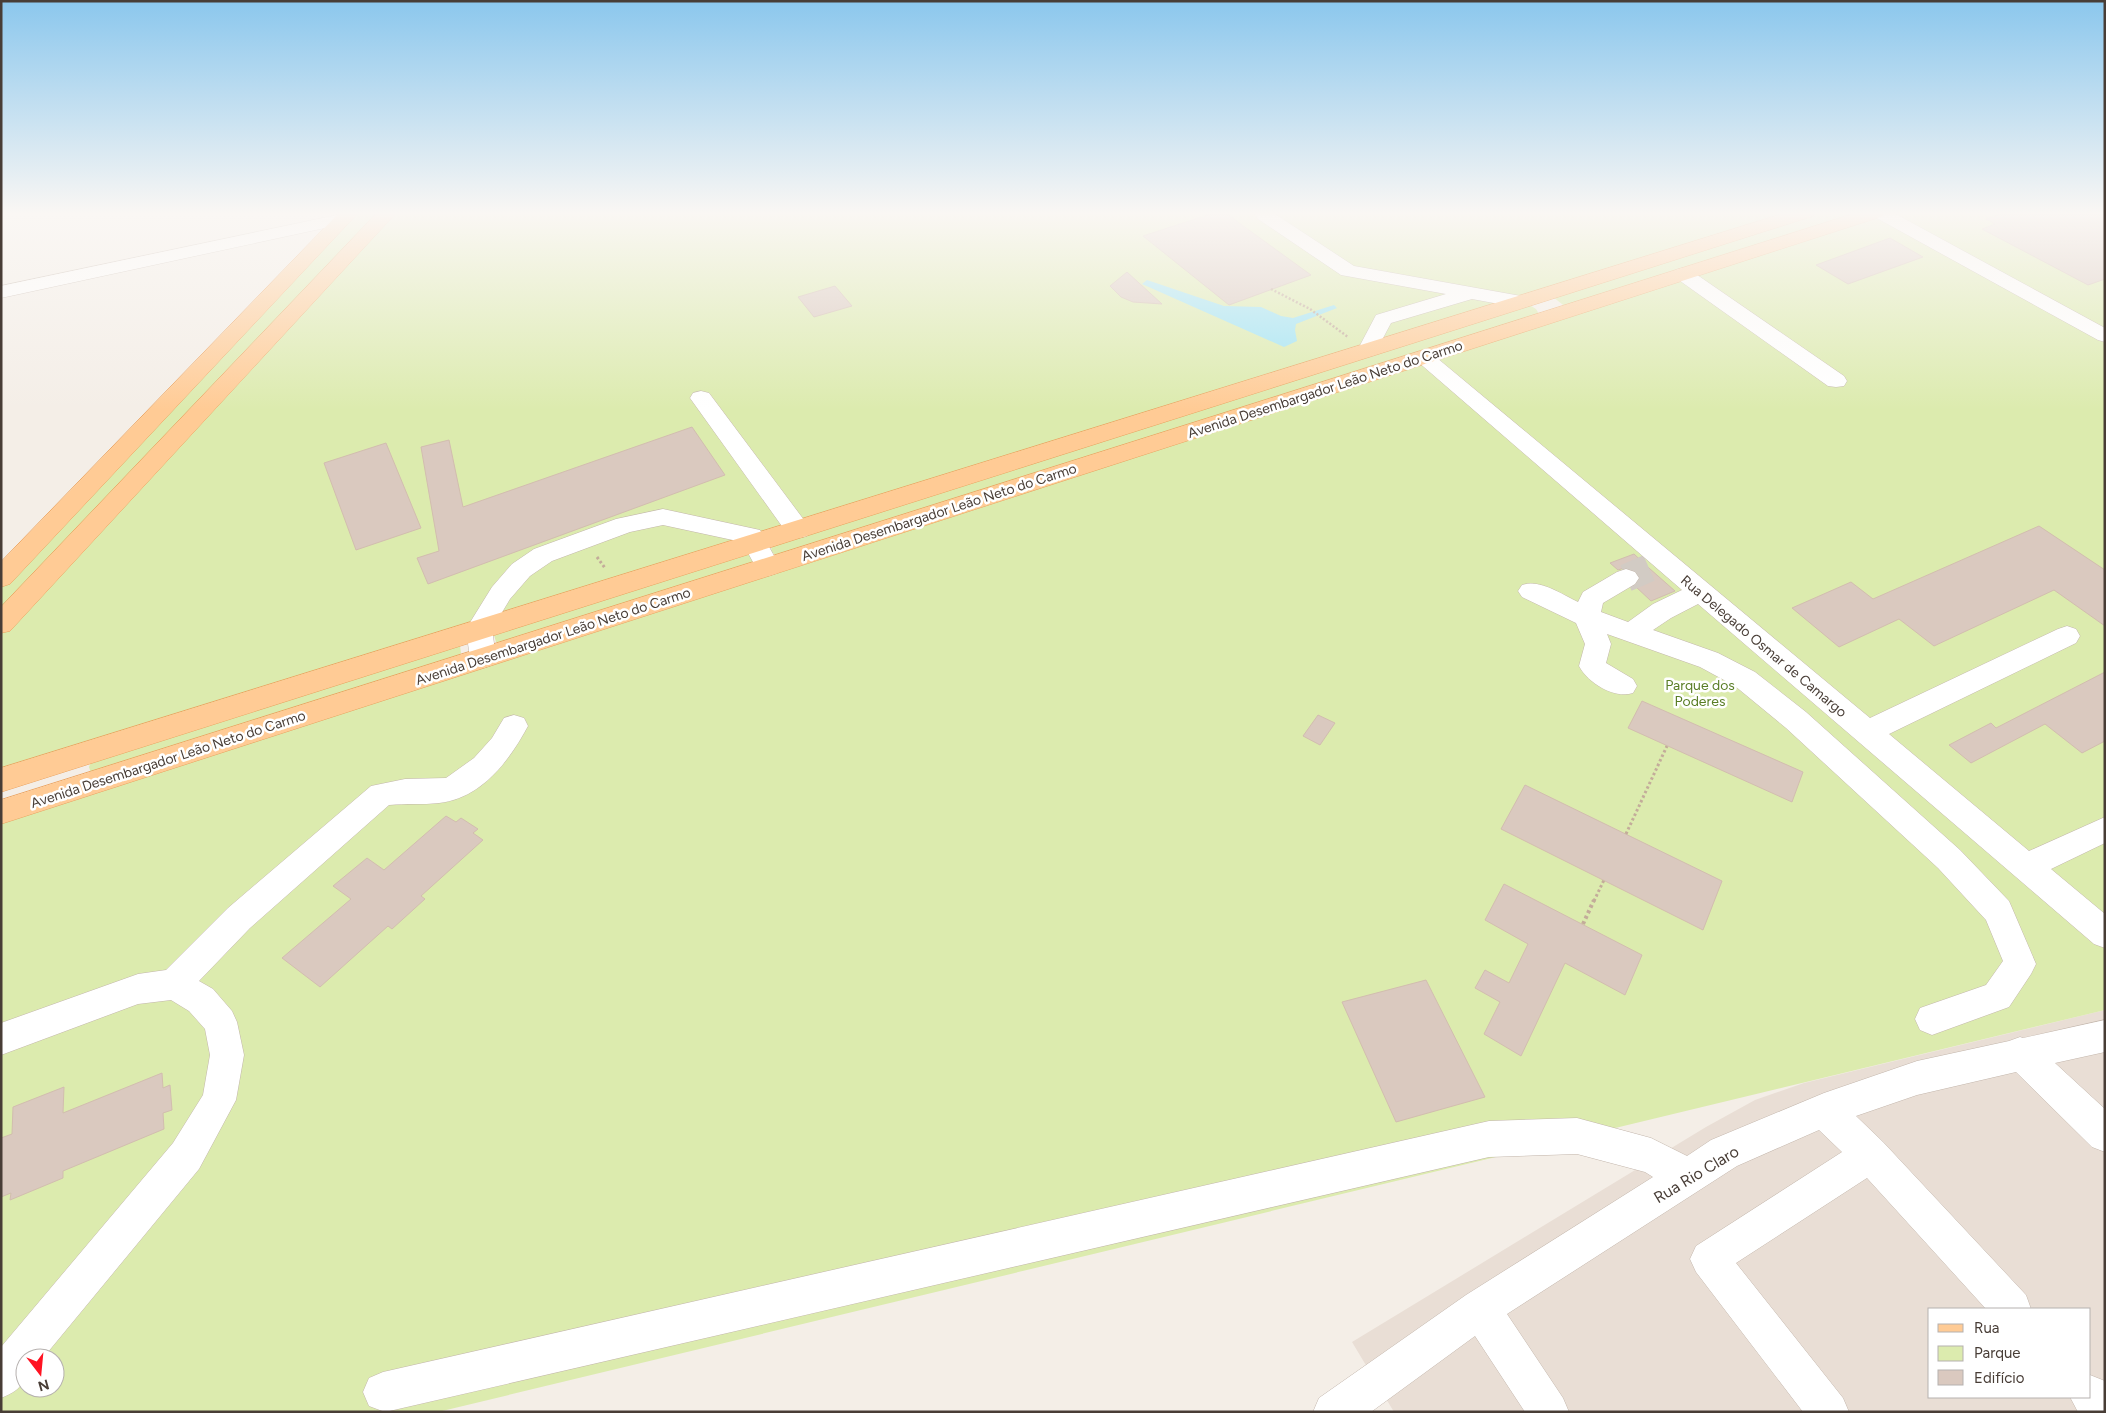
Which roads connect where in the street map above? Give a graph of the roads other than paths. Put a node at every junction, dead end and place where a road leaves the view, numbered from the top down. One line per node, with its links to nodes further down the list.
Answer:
1 (65, 278): 9 (street)
2 (287, 278): 22 (main road)
3 (326, 278): 26 (main road)
4 (1387, 278): 10 (street)
5 (1598, 278): 11 (main road, Avenida Desembargador Leão Neto do Carmo)
6 (1671, 278): 12 (main road, Avenida Desembargador Leão Neto do Carmo)
7 (1689, 278): 16 (street)
8 (1999, 278): 13 (street)
9 (1, 292)
10 (1471, 293): 11 (street); 14 (street)
11 (1528, 300): 12 (main road); 14 (main road, Avenida Desembargador Leão Neto do Carmo)
12 (1560, 315): 15 (main road, Avenida Desembargador Leão Neto do Carmo)
13 (2105, 336)
14 (1366, 351): 18 (main road, Avenida Desembargador Leão Neto do Carmo)
15 (1424, 357): 20 (main road, Avenida Desembargador Leão Neto do Carmo); 21 (street, Rua Delegado Osmar de Camargo)
16 (1836, 381)
17 (701, 398): 18 (street)
18 (798, 530): 19 (main road, Avenida Desembargador Leão Neto do Carmo)
19 (756, 543): 20 (street); 27 (main road, Avenida Desembargador Leão Neto do Carmo); 27 (street)
20 (768, 567): 30 (main road, Avenida Desembargador Leão Neto do Carmo)
21 (1647, 569): 24 (street, Rua Delegado Osmar de Camargo); 25 (street)
22 (1, 578)
23 (1531, 592): 25 (street)
24 (1700, 592): 28 (street); 33 (street, Rua Delegado Osmar de Camargo)
25 (1587, 617): 28 (street); 31 (street)
26 (1, 624)
27 (479, 629): 30 (street); 34 (main road, Avenida Desembargador Leão Neto do Carmo)
28 (1631, 633): 42 (street)
29 (2067, 636): 33 (street)
30 (483, 658): 36 (main road, Avenida Desembargador Leão Neto do Carmo)
31 (1623, 686)
32 (514, 726): 41 (street)
33 (1867, 732): 39 (street, Rua Delegado Osmar de Camargo)
34 (74, 756): 35 (main road, Avenida Desembargador Leão Neto do Carmo); 36 (main road)
35 (1, 780)
36 (72, 790): 37 (main road, Avenida Desembargador Leão Neto do Carmo)
37 (1, 812)
38 (2105, 829): 39 (street)
39 (2025, 866): 40 (street, Rua Delegado Osmar de Camargo)
40 (2105, 934)
41 (174, 984): 44 (street); 52 (street)
42 (1932, 1019)
43 (2105, 1036): 45 (street, Rua Rio Claro)
44 (1, 1040)
45 (2020, 1053): 46 (street, Rua Rio Claro); 47 (street)
46 (1824, 1110): 48 (street); 49 (street, Rua Rio Claro)
47 (2105, 1134)
48 (1870, 1154): 50 (street); 58 (street)
49 (1689, 1177): 51 (street, Rua Rio Claro); 53 (street)
50 (2011, 1308)
51 (1480, 1309): 55 (street, Rua Rio Claro); 57 (street)
52 (1, 1378)
53 (383, 1392)
54 (2091, 1396): 56 (street)
55 (1350, 1408)
56 (2105, 1411)
57 (1549, 1412)
58 (1829, 1412)

